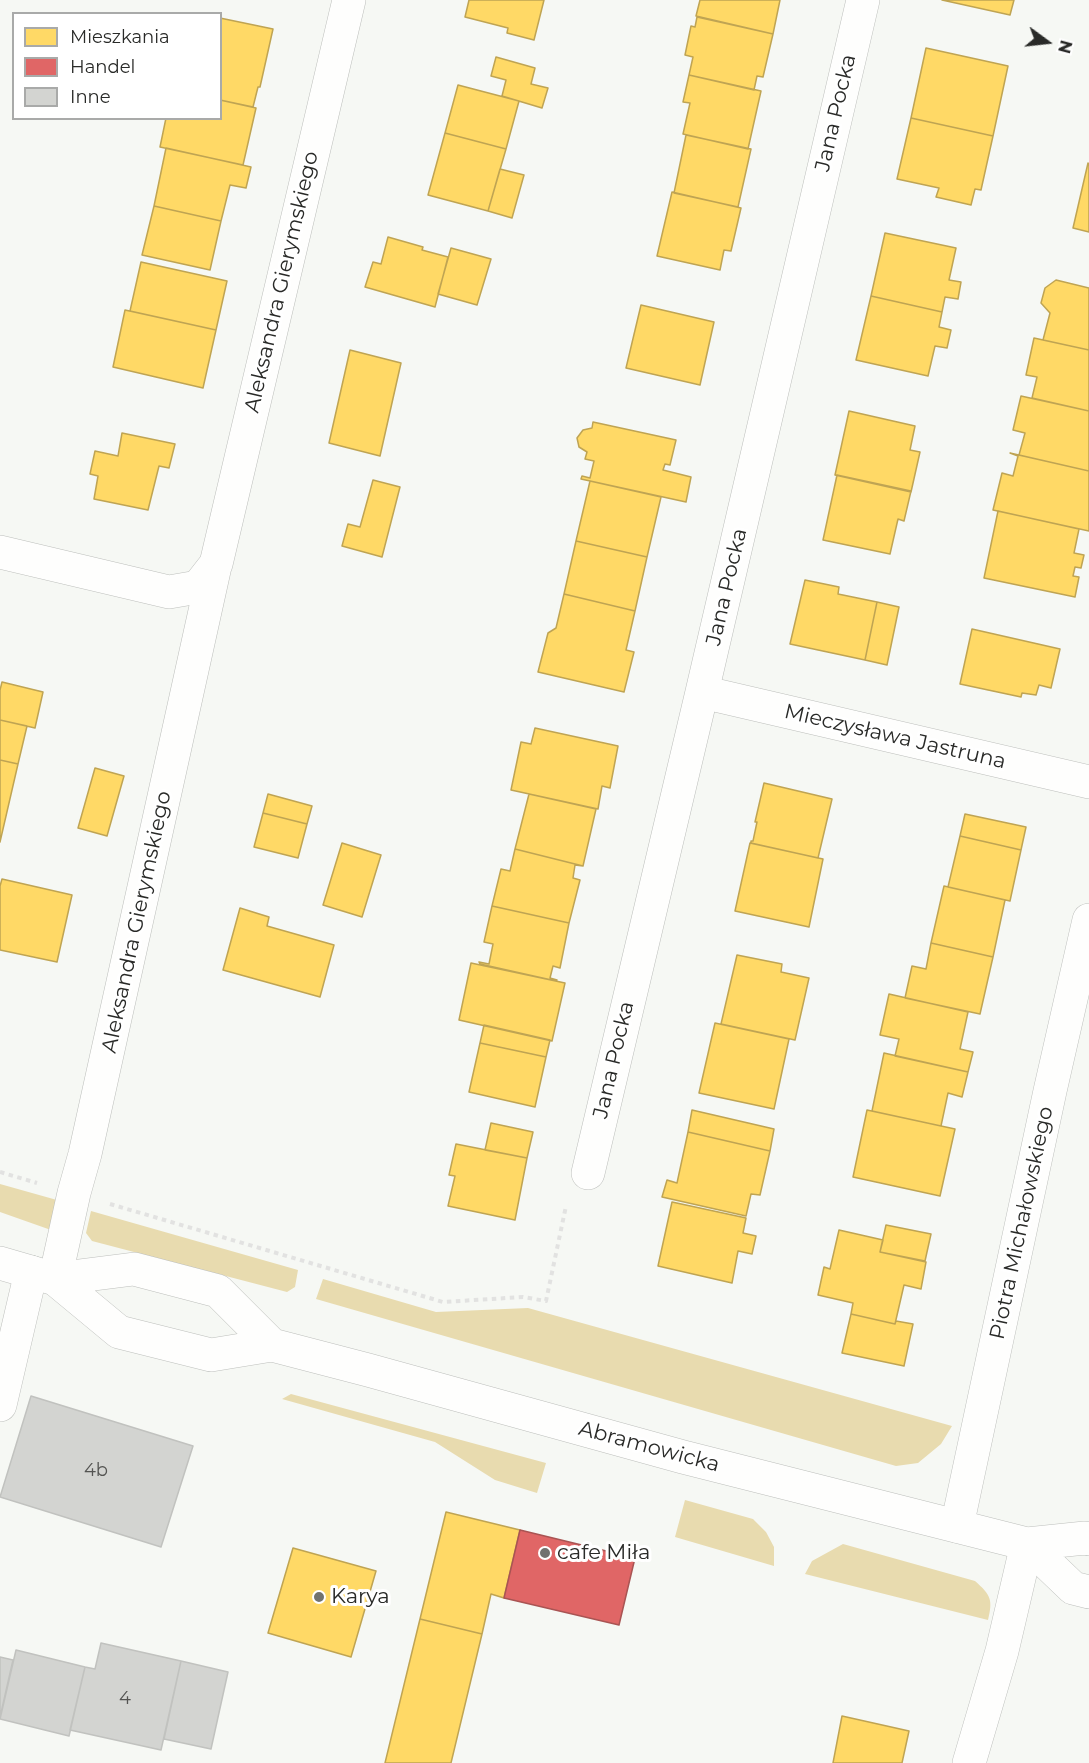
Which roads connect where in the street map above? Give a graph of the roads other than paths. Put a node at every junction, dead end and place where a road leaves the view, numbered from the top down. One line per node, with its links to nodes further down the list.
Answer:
1 (349, 0): 4 (street, Aleksandra Gierymskiego)
2 (863, 0): 5 (street, Jana Pocka)
3 (0, 552): 4 (street, Aleksandra Gierymskiego)
4 (216, 564): 10 (street, Aleksandra Gierymskiego)
5 (702, 692): 6 (street, Mieczysława Jastruna); 8 (street, Jana Pocka)
6 (1089, 782)
7 (1089, 920): 13 (street, Piotra Michałowskiego)
8 (588, 1173)
9 (0, 1263): 10 (street, Abramowicka)
10 (43, 1276): 11 (street, Abramowicka); 11 (street, Abramowicka); 12 (street, Aleksandra Gierymskiego)
11 (273, 1345): 13 (street, Abramowicka)
12 (0, 1405)
13 (957, 1526): 15 (street, Abramowicka)
14 (1089, 1539): 15 (street, Abramowicka)
15 (1027, 1544): 16 (street, Abramowicka); 17 (street)
16 (1089, 1592)
17 (969, 1763)

